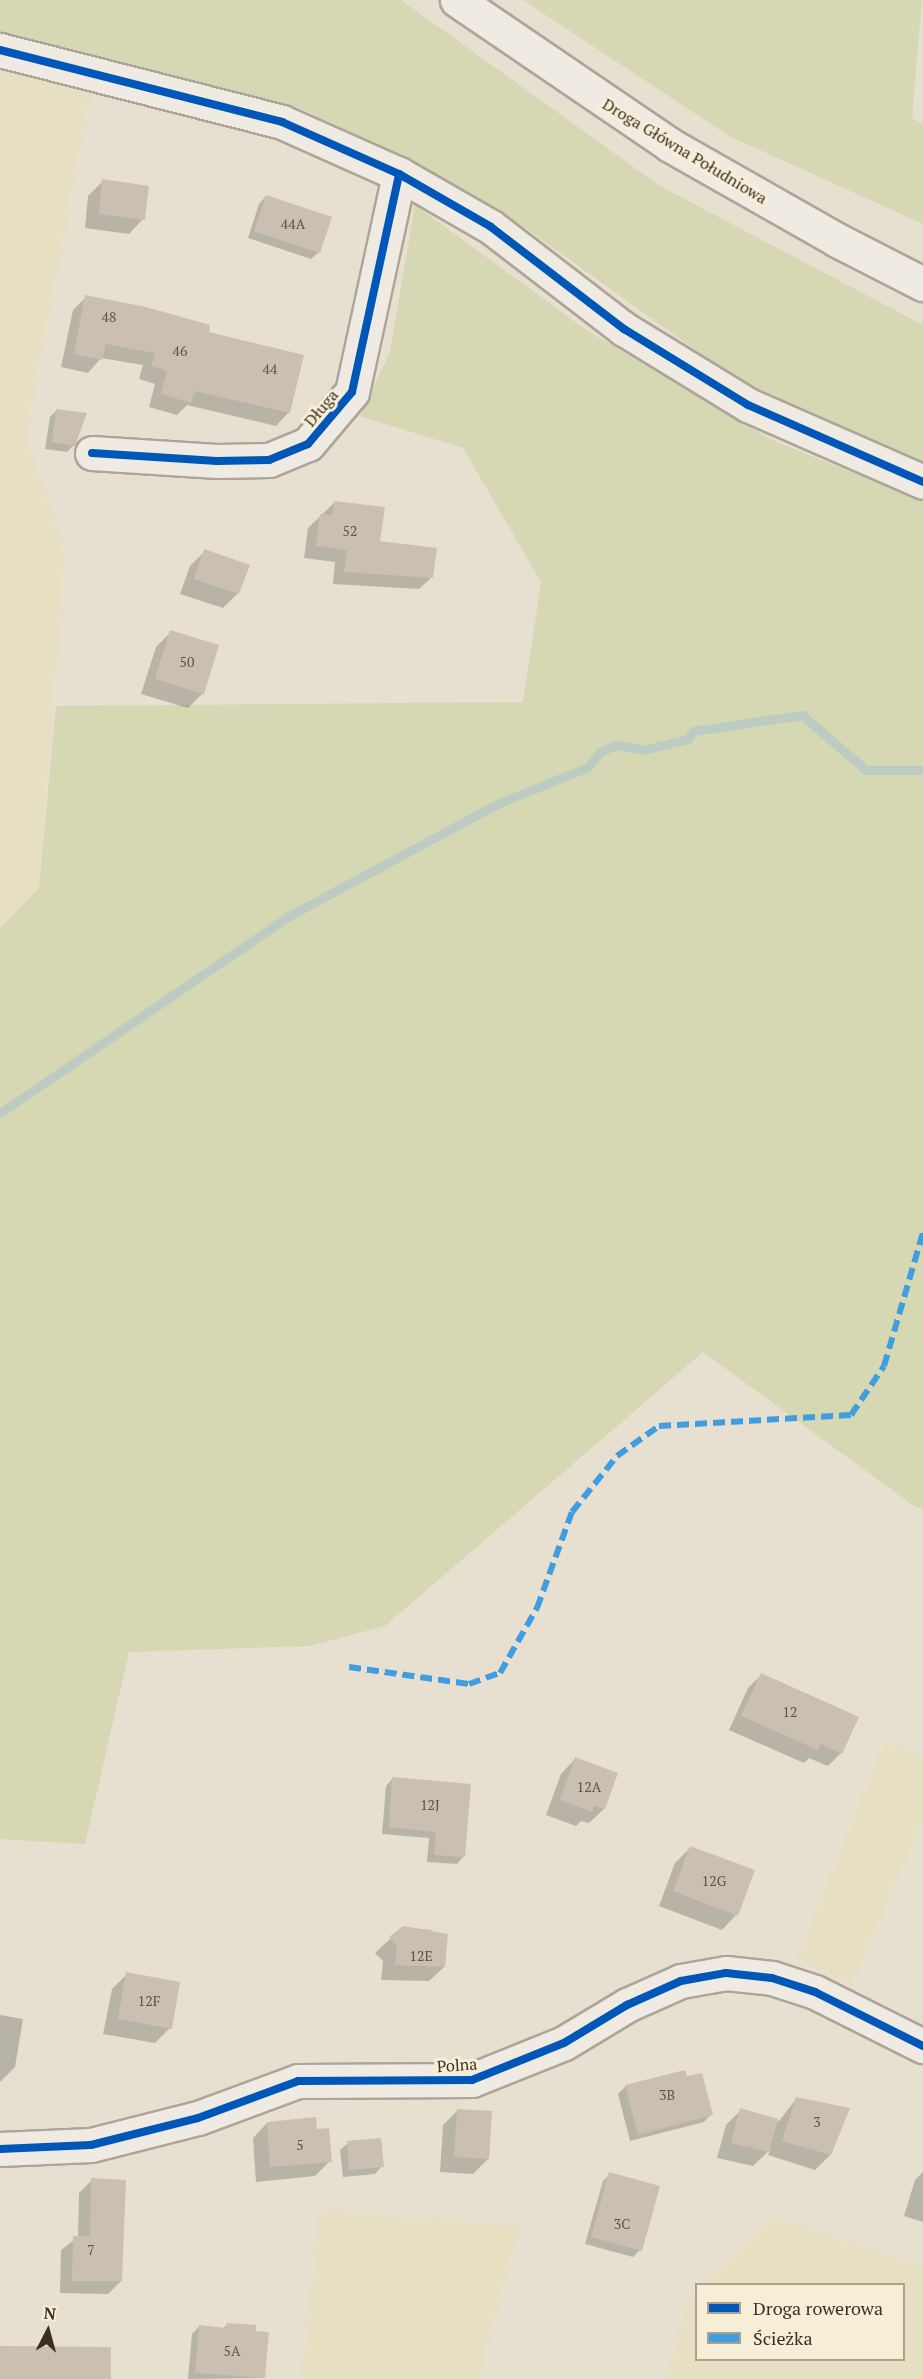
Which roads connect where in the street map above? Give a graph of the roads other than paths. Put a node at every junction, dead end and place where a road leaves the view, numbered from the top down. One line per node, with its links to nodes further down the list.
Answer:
1 (457, 0): 4 (street, Droga Główna Południowa)
2 (0, 50): 3 (street)
3 (399, 174): 5 (street, Długa); 6 (street)
4 (923, 284)
5 (92, 453)
6 (923, 482)
7 (923, 2046): 8 (street, Polna)
8 (0, 2149)

